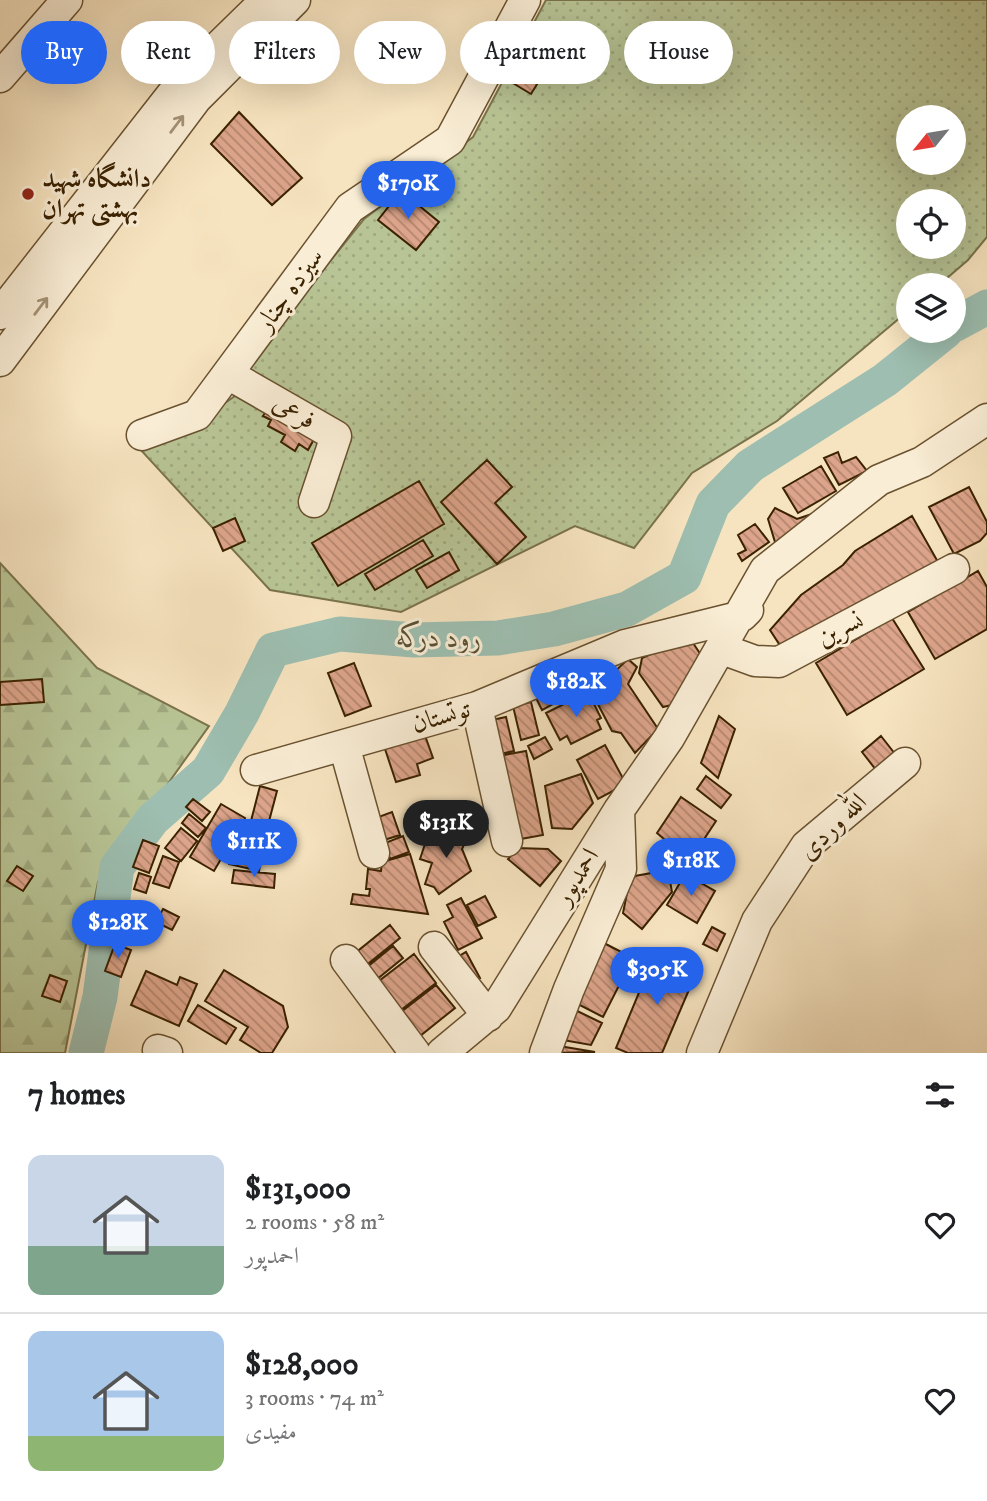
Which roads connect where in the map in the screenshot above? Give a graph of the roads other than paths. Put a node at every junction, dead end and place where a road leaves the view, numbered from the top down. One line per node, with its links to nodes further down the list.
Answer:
1 (67, 0): 5 (street)
2 (265, 0): 6 (street)
3 (295, 0): 6 (street, one-way to 3)
4 (525, 0): 9 (street, سیزده چنار)
5 (0, 77)
6 (49, 273): 7 (street); 8 (street, one-way to 6)
7 (0, 314)
8 (0, 360)
9 (228, 374): 11 (street, سیزده چنار); 12 (street, فرعی)
10 (987, 419): 14 (street, احمدپور)
11 (142, 435)
12 (314, 502)
13 (954, 569): 15 (street, نسرین)
14 (742, 616): 15 (street, احمدپور); 16 (street, توتستان)
15 (722, 649): 20 (street, احمدپور)
16 (477, 707): 17 (street, توتستان); 21 (street)
17 (344, 745): 19 (street, توتستان); 22 (street)
18 (905, 763): 29 (street, الله وردی)
19 (256, 770)
20 (619, 810): 25 (street, احمدپور); 28 (street)
21 (507, 841)
22 (374, 853)
23 (434, 947): 25 (street)
24 (346, 960): 26 (street)
25 (488, 1016): 27 (street, احمدپور)
26 (415, 1053)
27 (442, 1053)
28 (545, 1053)
29 (702, 1053)

